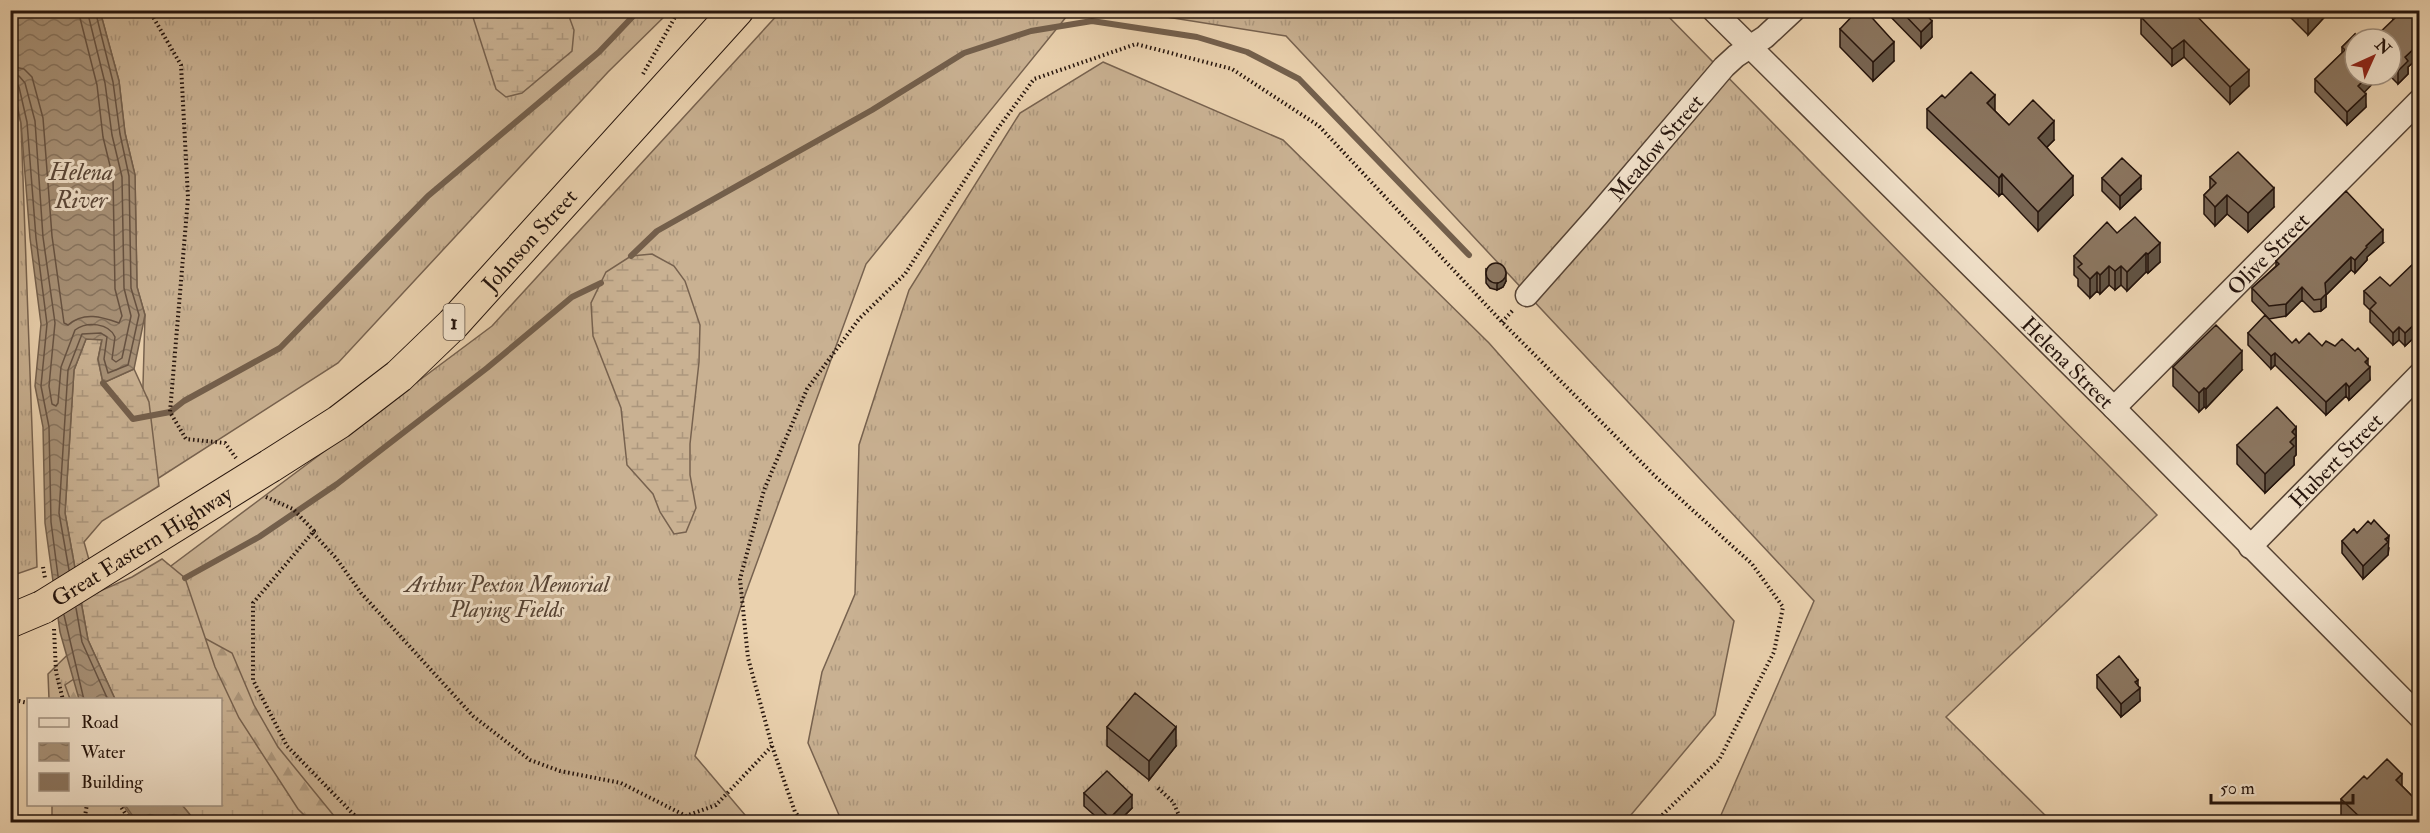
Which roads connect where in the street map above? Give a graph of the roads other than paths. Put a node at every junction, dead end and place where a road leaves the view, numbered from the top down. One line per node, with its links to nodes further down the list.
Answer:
1 (737, 10): 9 (highway, Johnson Street / 1)
2 (1713, 10): 4 (street, Helena Street)
3 (1794, 10): 4 (street, Meadow Street)
4 (1750, 48): 6 (street, Meadow Street); 8 (street, Helena Street)
5 (2420, 100): 8 (street, Olive Street)
6 (1527, 295)
7 (2420, 374): 10 (street, Hubert Street)
8 (2114, 408): 10 (street, Helena Street)
9 (267, 481): 11 (highway, Great Eastern Highway / 1, bridge)
10 (2250, 547): 12 (street, Helena Street)
11 (10, 621)
12 (2420, 717)

